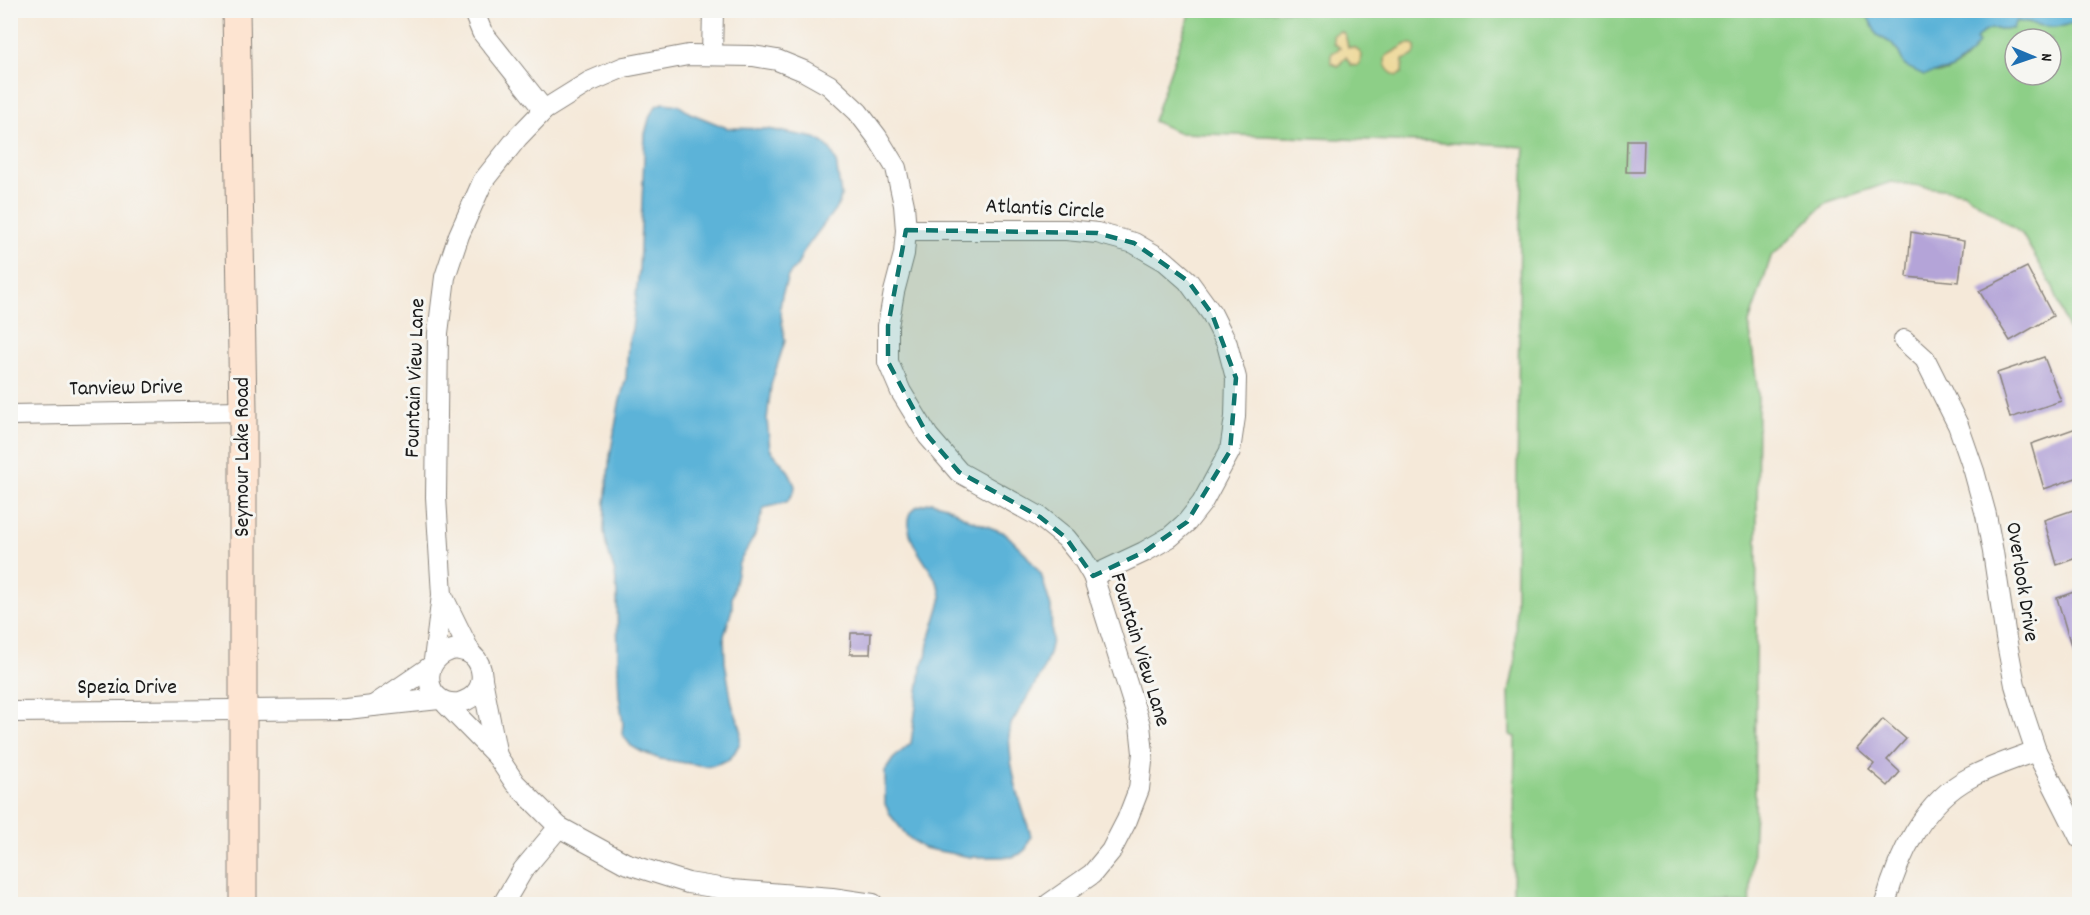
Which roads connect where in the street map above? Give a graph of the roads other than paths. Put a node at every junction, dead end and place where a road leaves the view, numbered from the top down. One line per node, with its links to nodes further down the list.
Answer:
1 (236, 10): 8 (street, Seymour Lake Road)
2 (473, 10): 5 (street)
3 (713, 10): 4 (street)
4 (712, 55): 5 (street, Fountain View Lane); 6 (street, Fountain View Lane)
5 (544, 110): 11 (street, Fountain View Lane)
6 (906, 230): 10 (street, Fountain View Lane); 10 (street, Atlantis Circle)
7 (1904, 340): 19 (street, Overlook Drive)
8 (243, 411): 9 (street, Tanview Drive); 17 (street, Seymour Lake Road)
9 (10, 415)
10 (1093, 576): 27 (street, Fountain View Lane)
11 (442, 595): 12 (street, Fountain View Lane); 13 (street, Fountain View Lane)
12 (471, 654): 13 (street); 14 (street)
13 (432, 663): 15 (street); 16 (street)
14 (482, 679): 15 (street); 20 (street)
15 (443, 701): 16 (street); 20 (street)
16 (373, 706): 17 (street, Spezia Drive)
17 (243, 710): 18 (street, Spezia Drive); 24 (street, Seymour Lake Road)
18 (10, 712)
19 (2036, 751): 22 (street, Overlook Drive); 28 (street)
20 (497, 756): 21 (street)
21 (559, 827): 23 (street); 25 (street)
22 (2079, 838)
23 (779, 899): 26 (street)
24 (243, 904)
25 (503, 904)
26 (873, 904)
27 (1049, 904)
28 (1885, 904)

